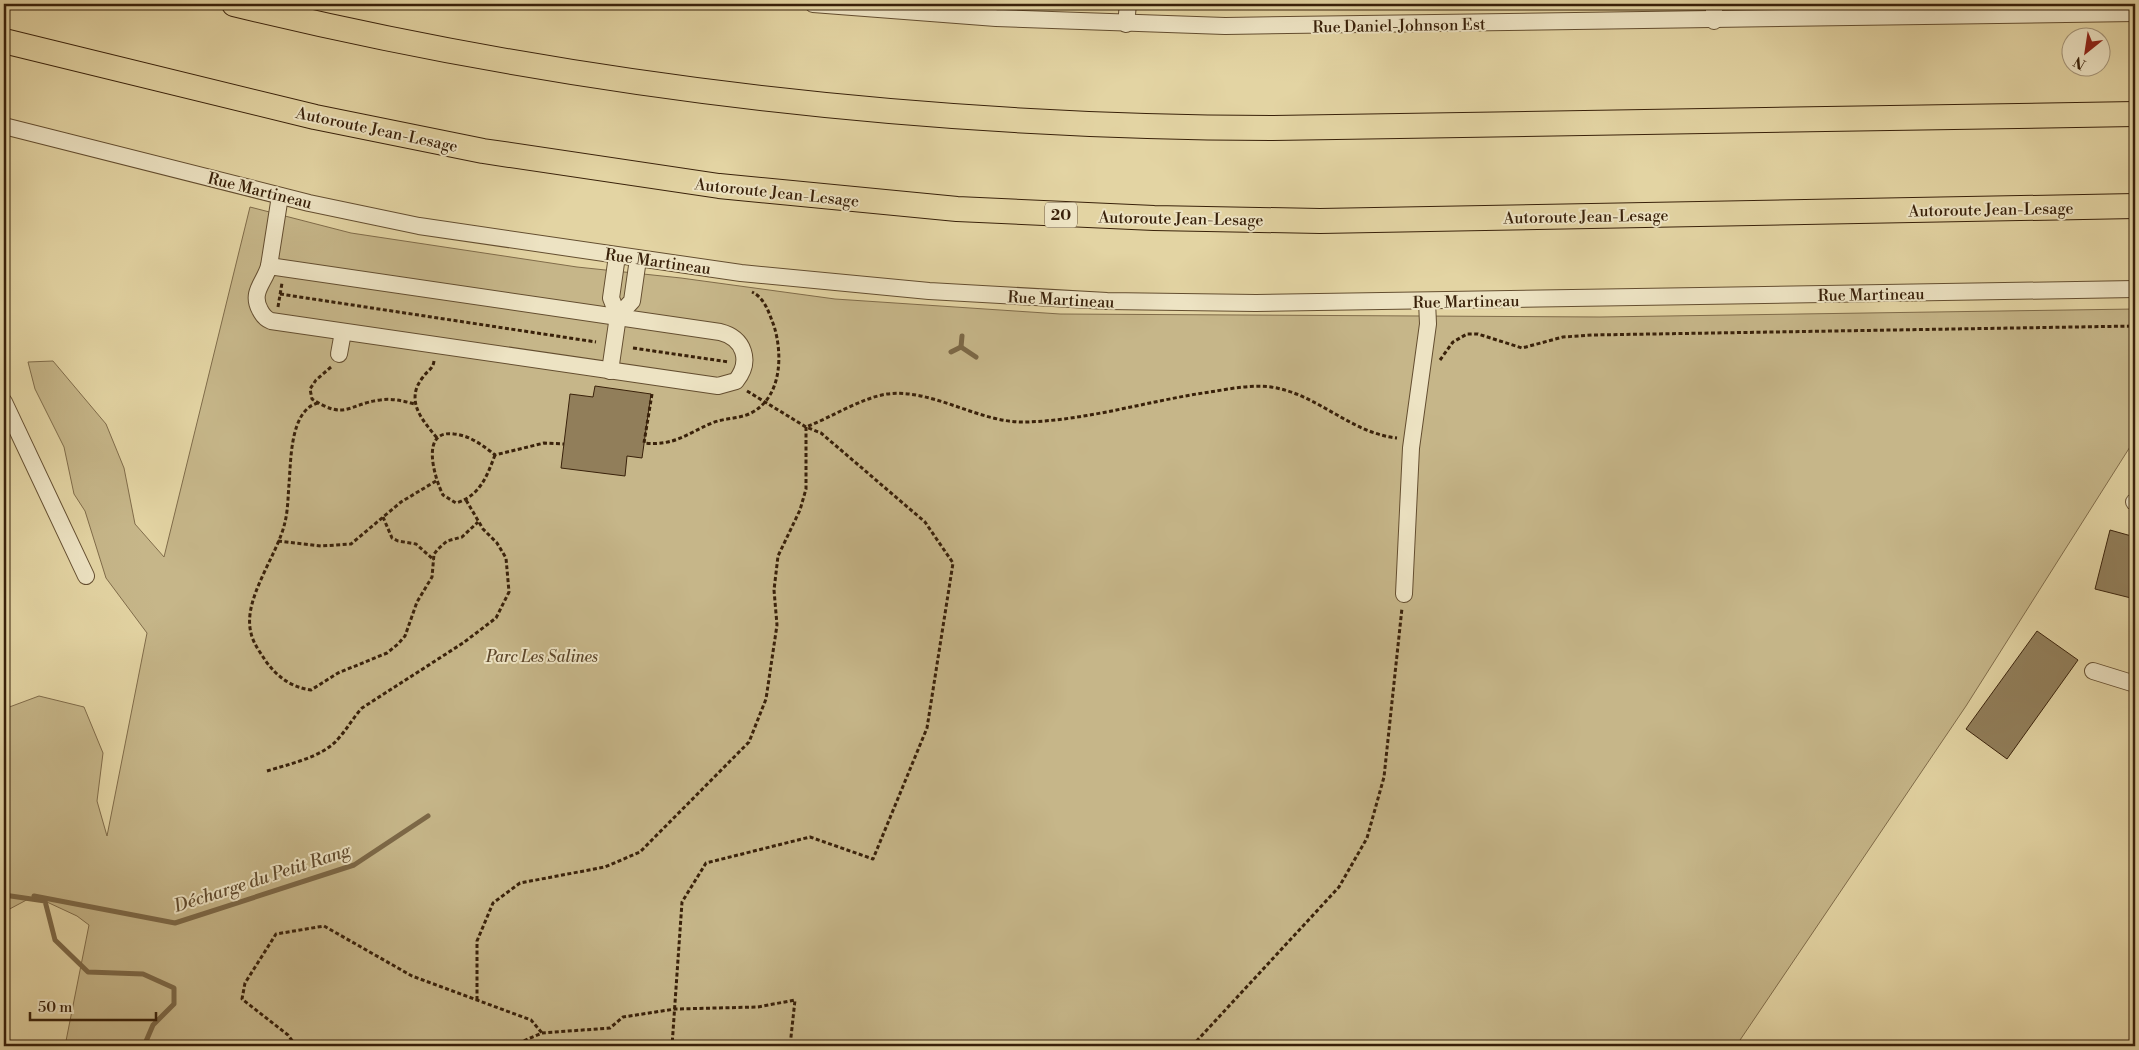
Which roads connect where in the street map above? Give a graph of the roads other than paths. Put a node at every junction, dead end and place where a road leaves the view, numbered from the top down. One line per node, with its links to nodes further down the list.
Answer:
1 (234, 4): 11 (highway)
2 (813, 4): 9 (street, Rue Daniel-Johnson Est)
3 (1128, 4): 9 (street)
4 (1714, 4): 8 (street)
5 (2075, 9): 6 (street, Rue Daniel-Johnson Est); 7 (street, Rue Daniel-Johnson Est)
6 (1814, 11): 8 (street, Rue Daniel-Johnson Est)
7 (2135, 12)
8 (1714, 20): 9 (street, Rue Daniel-Johnson Est)
9 (1126, 24)
10 (4, 41): 14 (highway, Autoroute Jean-Lesage / 20)
11 (2135, 114)
12 (4, 126): 13 (street, Rue Martineau)
13 (280, 196): 15 (street, Rue Martineau); 17 (street)
14 (2135, 206)
15 (617, 256): 16 (street, Rue Martineau); 20 (street)
16 (638, 259): 19 (street, Rue Martineau); 20 (street)
17 (269, 266): 20 (street); 21 (street)
18 (2135, 289): 19 (street, Rue Martineau)
19 (1428, 302): 26 (street)
20 (618, 316): 23 (street); 23 (street)
21 (343, 332): 22 (street); 23 (street)
22 (339, 354)
23 (610, 371)
24 (4, 402): 25 (street)
25 (86, 576)
26 (1404, 594)
27 (2092, 670): 28 (street)
28 (2135, 684)

